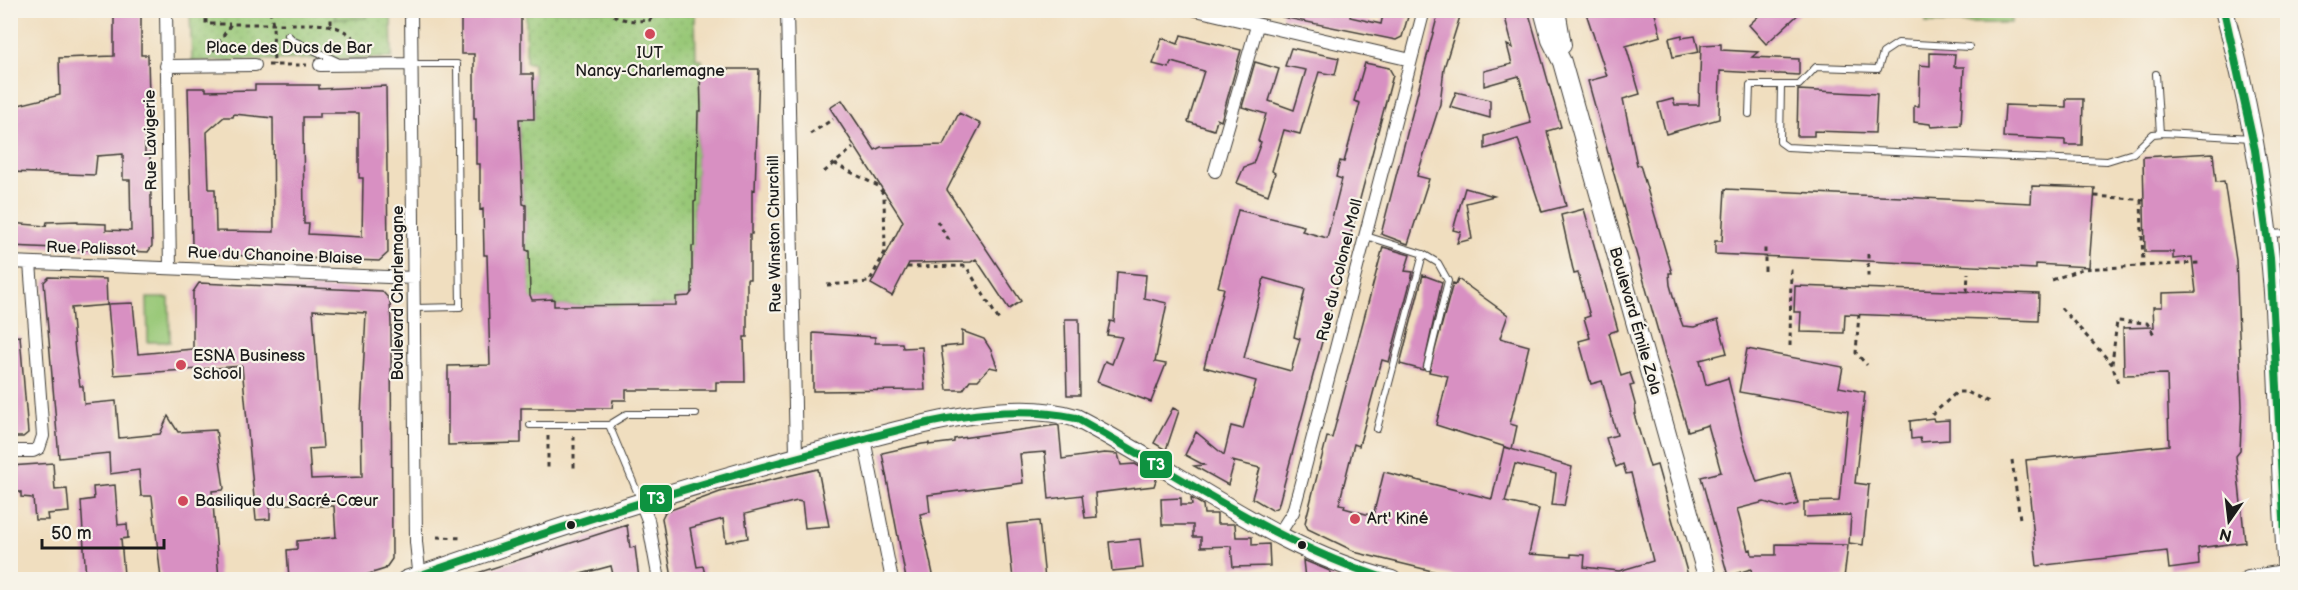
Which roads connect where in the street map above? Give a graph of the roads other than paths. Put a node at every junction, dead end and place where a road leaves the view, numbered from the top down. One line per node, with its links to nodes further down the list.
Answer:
1 (166, 10): 18 (street, Rue Lavigerie)
2 (411, 10): 14 (street, Boulevard Charlemagne)
3 (787, 10): 41 (street, Rue Winston Churchill)
4 (1196, 10): 9 (street)
5 (1424, 10): 12 (street, Rue du Colonel Moll)
6 (1543, 10): 13 (street, Boulevard Émile Zola)
7 (1556, 10): 13 (street, Boulevard Émile Zola)
8 (2224, 10): 23 (street)
9 (1257, 26): 12 (street); 24 (street)
10 (288, 34): 17 (lane)
11 (1969, 47): 20 (lane)
12 (1411, 60): 27 (street, Rue du Colonel Moll)
13 (1562, 62): 50 (street, Boulevard Émile Zola)
14 (412, 64): 17 (street, Place des Ducs de Bar); 32 (street, Boulevard Charlemagne); 33 (lane)
15 (255, 65): 18 (street, Place des Ducs de Bar)
16 (320, 65): 17 (street, Place des Ducs de Bar)
17 (344, 65)
18 (166, 66): 31 (street, Rue Lavigerie)
19 (2156, 74): 22 (lane)
20 (1781, 85): 21 (lane); 22 (lane)
21 (1749, 114)
22 (2160, 133): 23 (lane)
23 (2252, 138): 26 (street)
24 (1215, 171)
25 (2288, 232): 26 (lane)
26 (2267, 234): 44 (street)
27 (1366, 236): 28 (lane); 43 (street, Rue du Colonel Moll)
28 (1424, 254): 34 (lane); 38 (lane)
29 (10, 262): 30 (street, Rue Palissot)
30 (30, 263): 31 (street, Rue Palissot); 40 (street)
31 (170, 268): 32 (street, Rue du Chanoine Blaise)
32 (414, 278): 33 (street, Boulevard Charlemagne)
33 (414, 308): 46 (street, Boulevard Charlemagne)
34 (1427, 366)
35 (696, 414): 37 (lane)
36 (530, 425): 37 (lane)
37 (609, 425): 42 (lane)
38 (1377, 429)
39 (864, 439): 41 (street); 43 (street); 48 (street)
40 (10, 451)
41 (796, 456): 42 (street)
42 (641, 502): 46 (street); 47 (street)
43 (1279, 534): 45 (street)
44 (2287, 573): 51 (street)
45 (1351, 574): 49 (street)
46 (415, 578)
47 (659, 579)
48 (892, 579)
49 (1392, 579)
50 (1708, 579)
51 (2248, 579)

